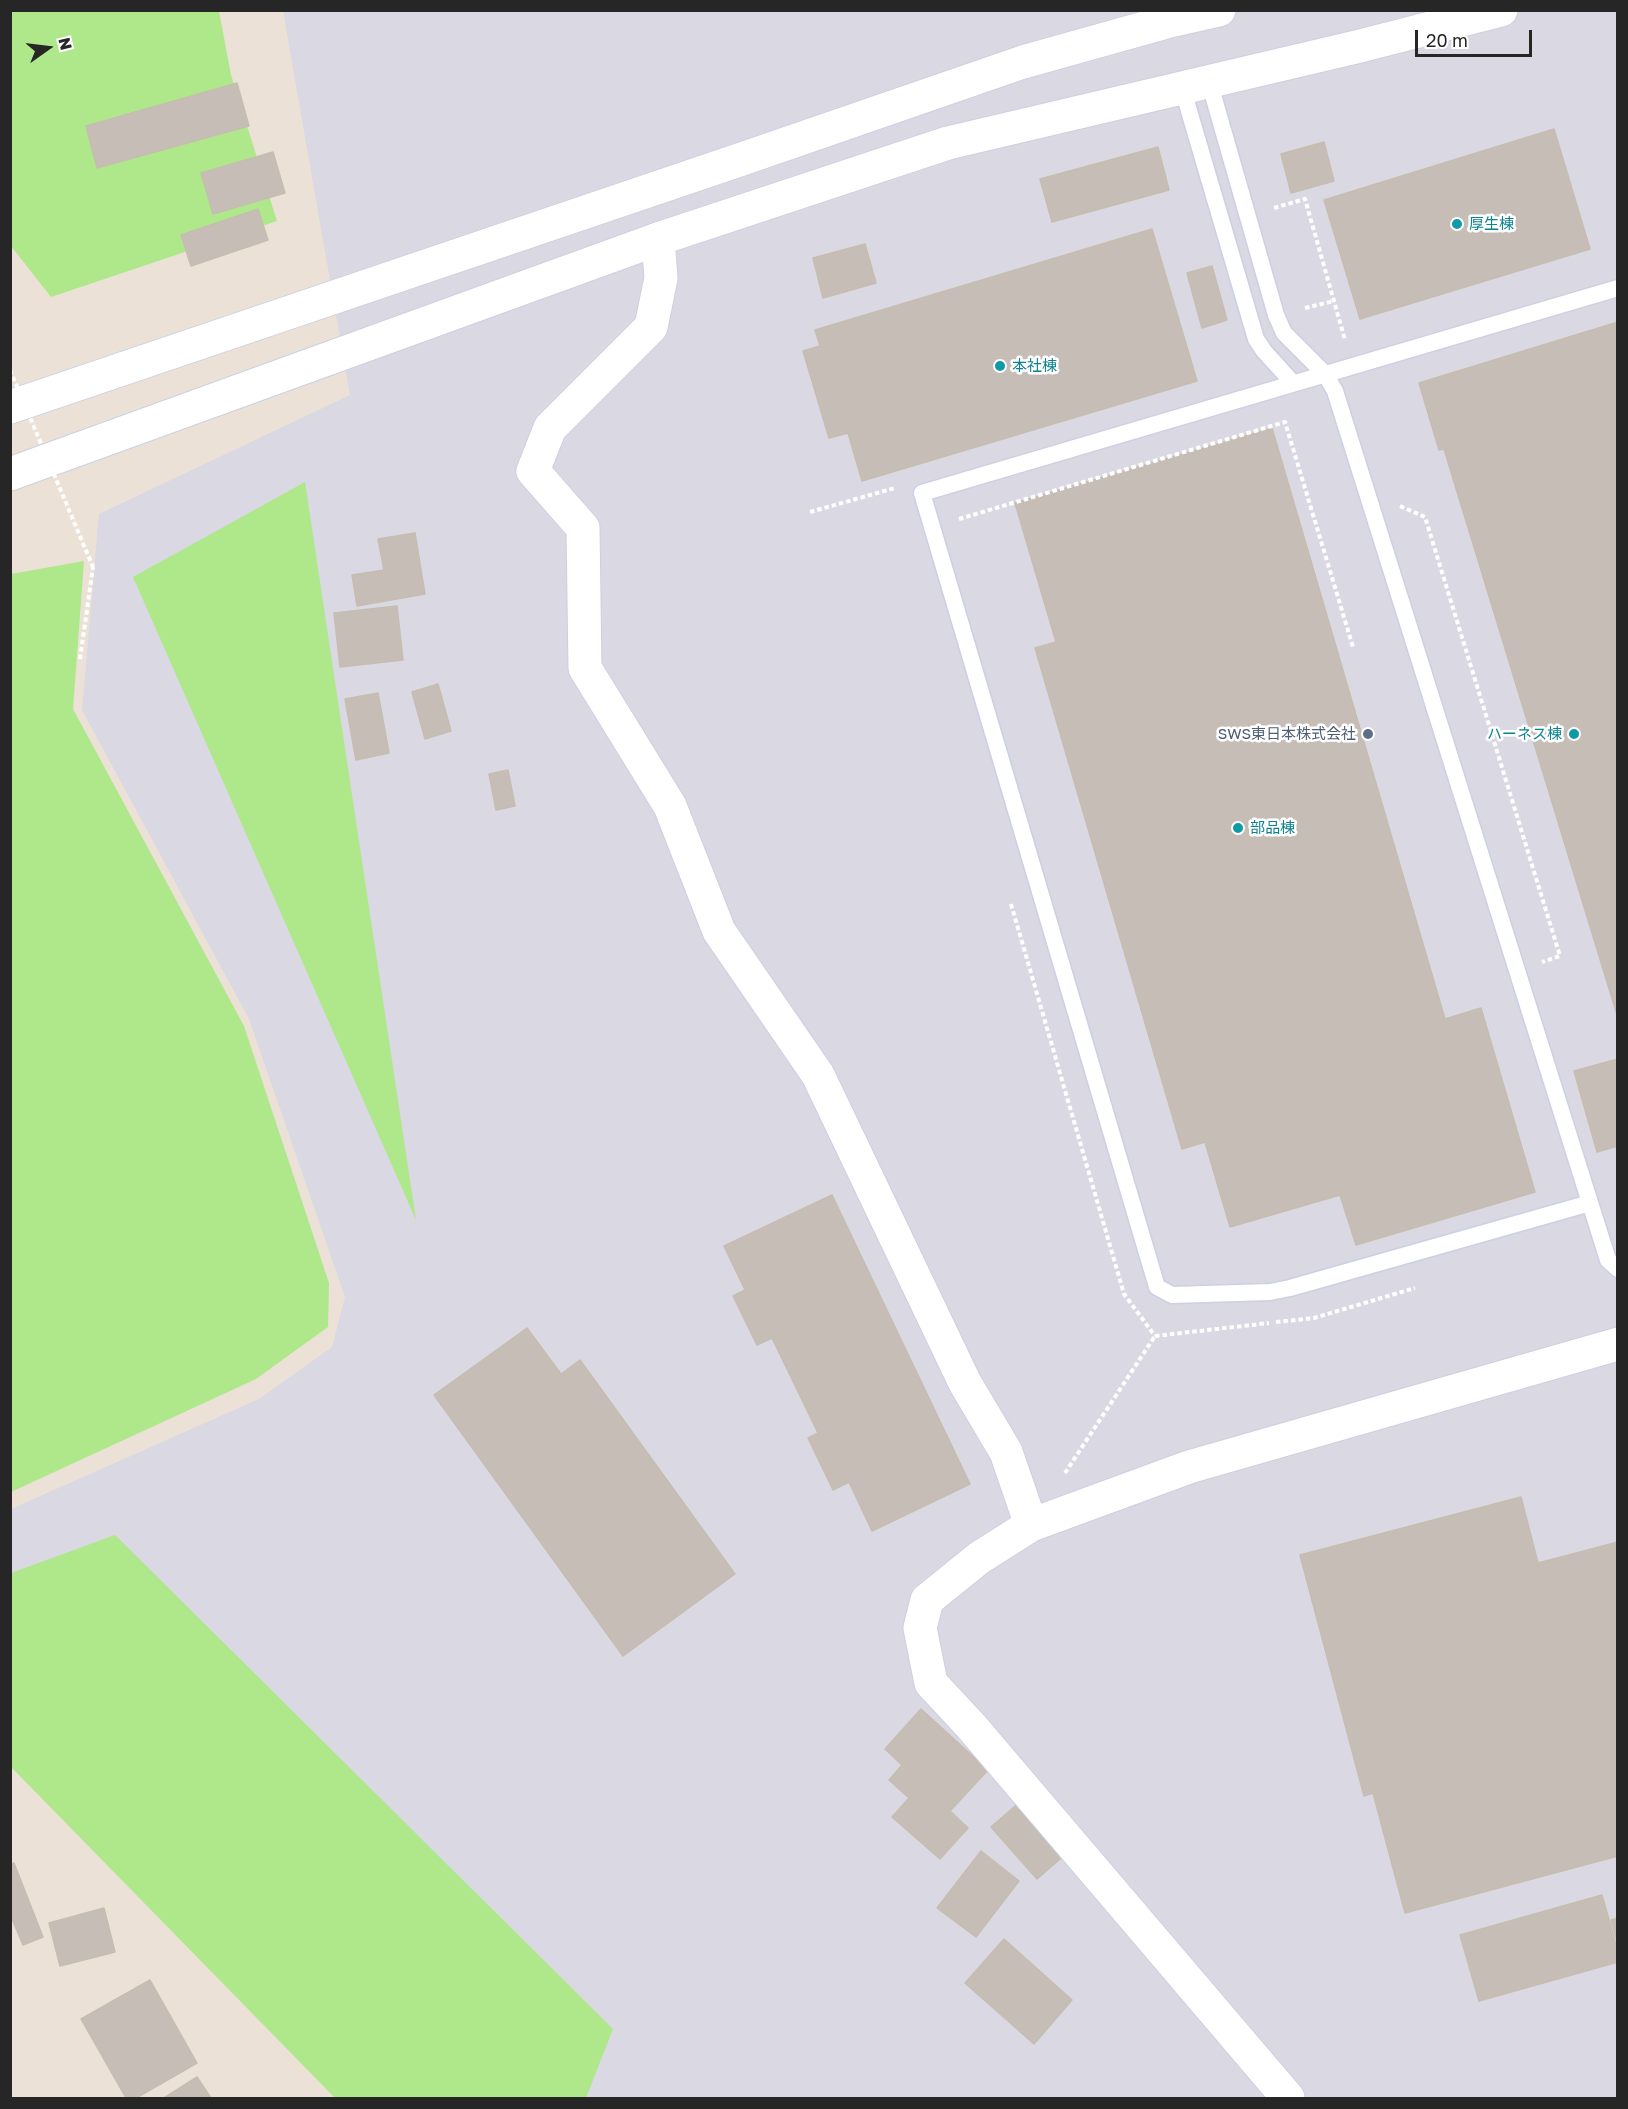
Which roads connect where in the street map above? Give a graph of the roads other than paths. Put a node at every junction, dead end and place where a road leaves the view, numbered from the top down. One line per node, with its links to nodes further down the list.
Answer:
1 (1219, 10): 8 (street)
2 (1501, 10): 3 (street)
3 (1196, 84): 4 (street); 6 (lane); 7 (lane)
4 (658, 239): 9 (street); 13 (street)
5 (1617, 288): 6 (lane)
6 (1325, 374): 7 (lane); 10 (lane)
7 (1293, 383): 10 (lane)
8 (10, 407)
9 (10, 474)
10 (1590, 1203): 11 (lane)
11 (1617, 1269)
12 (1617, 1344): 13 (street)
13 (1031, 1525): 14 (street)
14 (1288, 2098)

